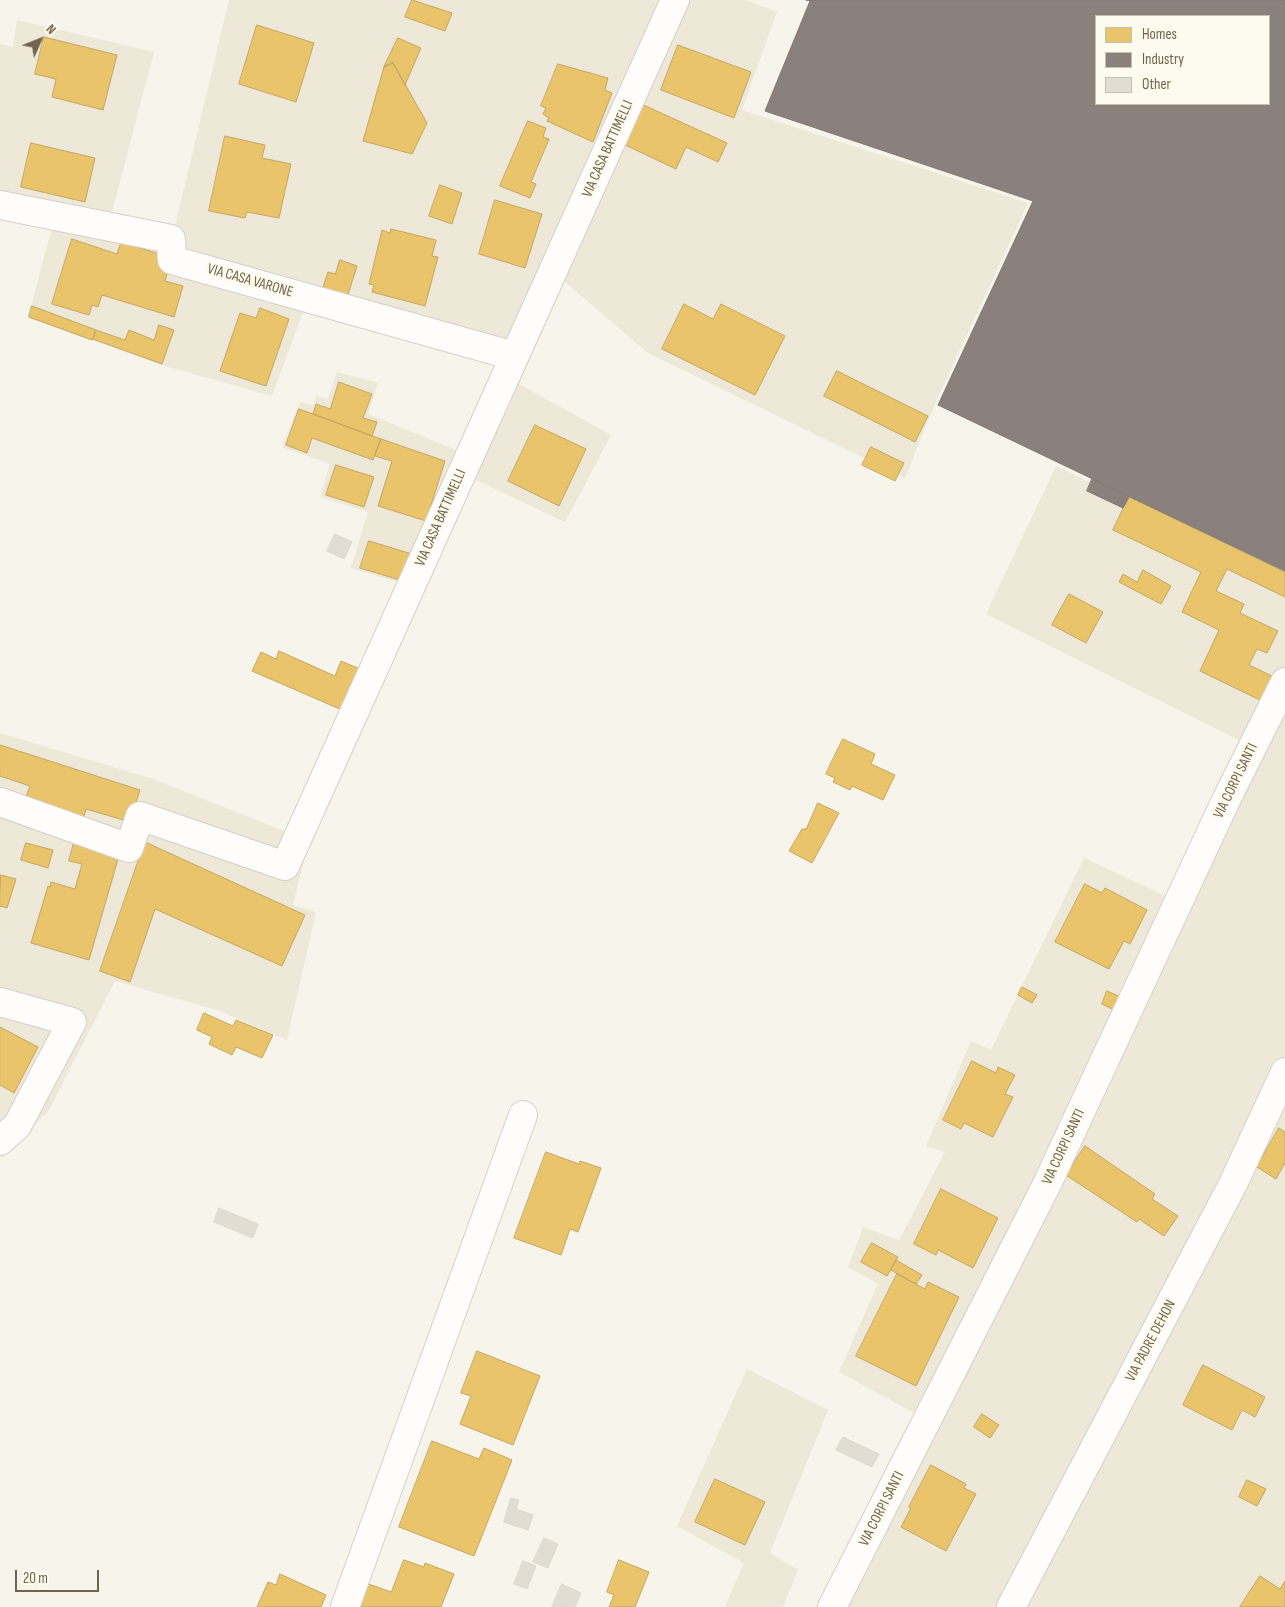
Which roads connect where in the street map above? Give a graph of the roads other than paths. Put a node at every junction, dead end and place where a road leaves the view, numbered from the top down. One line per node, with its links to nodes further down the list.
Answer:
1 (675, 0): 3 (street, VIA CASA BATTIMELLI)
2 (0, 205): 3 (street, VIA CASA VARONE)
3 (514, 356): 5 (street, VIA CASA BATTIMELLI)
4 (1285, 682): 11 (street, VIA CORPI SANTI)
5 (0, 802)
6 (0, 1002): 9 (street)
7 (1285, 1072): 12 (street, VIA PADRE DEHON)
8 (523, 1114): 10 (street)
9 (0, 1141)
10 (345, 1607)
11 (832, 1607)
12 (1011, 1607)

